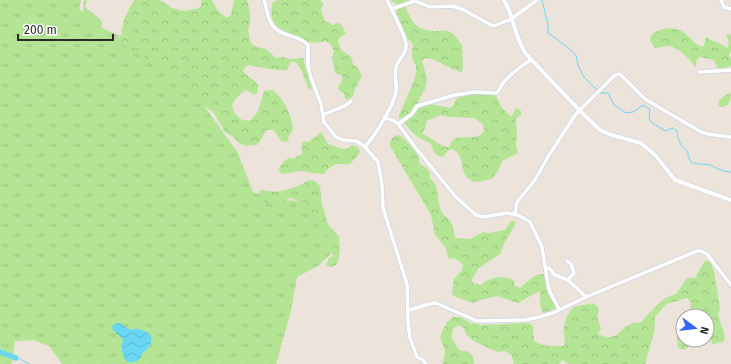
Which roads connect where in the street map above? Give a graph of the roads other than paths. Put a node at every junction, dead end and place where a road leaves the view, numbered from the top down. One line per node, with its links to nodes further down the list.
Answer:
1 (264, 0): 14 (street)
2 (387, 0): 6 (street)
3 (504, 0): 8 (street)
4 (537, 0): 8 (street)
5 (721, 0): 7 (street)
6 (391, 9): 8 (street); 15 (street)
7 (731, 10)
8 (512, 19): 9 (street)
9 (531, 60): 13 (street); 16 (street)
10 (731, 70): 11 (street)
11 (699, 72)
12 (351, 101): 14 (street)
13 (580, 111): 17 (street); 19 (street); 20 (street)
14 (323, 115): 18 (street)
15 (384, 117): 16 (street); 18 (street)
16 (398, 124): 20 (street)
17 (731, 137)
18 (365, 147): 27 (street)
19 (731, 200)
20 (514, 214): 22 (street)
21 (567, 261): 23 (street)
22 (546, 268): 23 (street); 26 (street)
23 (568, 280): 25 (street)
24 (731, 285): 25 (street)
25 (586, 297): 26 (street)
26 (559, 309): 27 (street)
27 (408, 310): 28 (street)
28 (426, 364)

